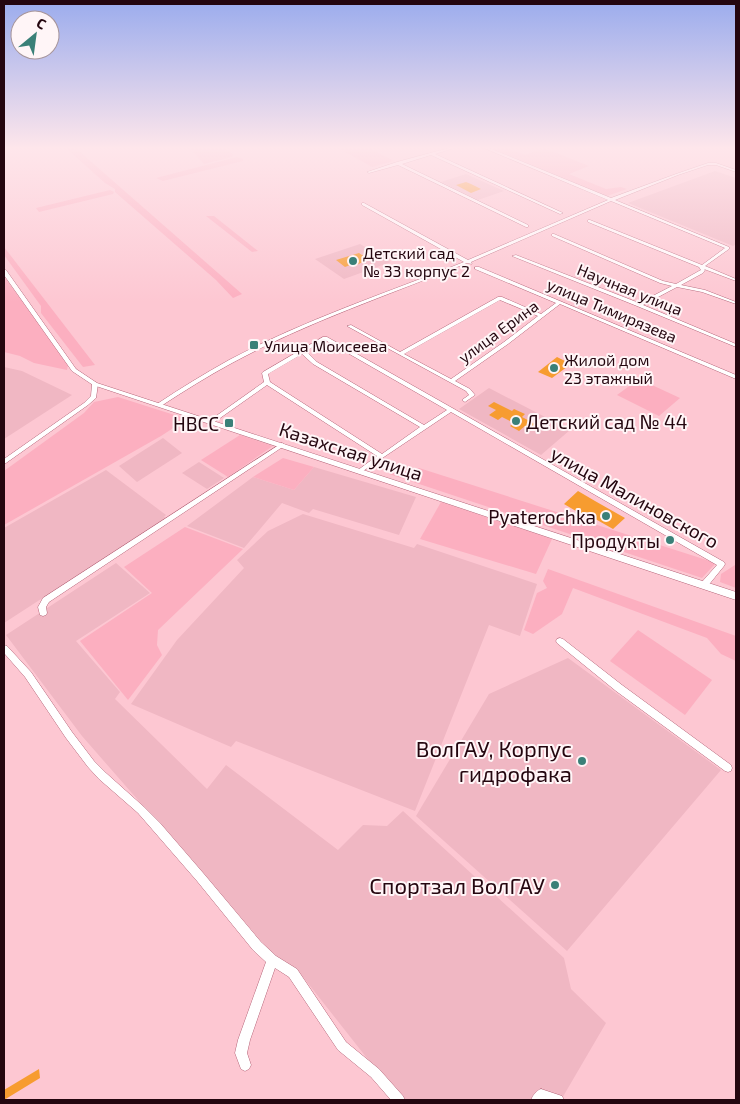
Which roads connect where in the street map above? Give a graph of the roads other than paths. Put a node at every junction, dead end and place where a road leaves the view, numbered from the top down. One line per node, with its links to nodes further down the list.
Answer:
1 (473, 200): 8 (street)
2 (532, 200): 6 (street)
3 (606, 200): 11 (street)
4 (612, 200): 12 (street)
5 (363, 204): 11 (street)
6 (561, 213)
7 (588, 221): 12 (street)
8 (527, 226)
9 (553, 235): 16 (street)
10 (514, 256): 19 (street, Научная улица)
11 (470, 263): 30 (street)
12 (701, 267): 15 (street); 16 (street)
13 (478, 268): 17 (street, улица Тимирязева)
14 (4, 271): 27 (main road, Казахская улица)
15 (736, 280)
16 (678, 285): 18 (street); 19 (street)
17 (560, 302): 20 (street, улица Ерина); 25 (street, улица Тимирязева)
18 (736, 304)
19 (639, 305): 22 (street, Научная улица)
20 (542, 316): 24 (street); 26 (street, улица Ерина)
21 (349, 326): 24 (street)
22 (736, 346)
23 (302, 351): 28 (street); 31 (street, улица Малиновского); 33 (street)
24 (400, 354): 26 (street)
25 (736, 377)
26 (451, 381): 29 (street)
27 (95, 384): 30 (main road, Казахская улица); 36 (street)
28 (267, 384): 32 (street); 35 (street)
29 (465, 400)
30 (162, 406): 32 (main road, Казахская улица)
31 (450, 410): 33 (street); 38 (street, улица Малиновского)
32 (211, 422): 34 (main road, Казахская улица)
33 (424, 427): 35 (street)
34 (282, 445): 37 (main road, Казахская улица); 40 (street)
35 (381, 456): 37 (street)
36 (4, 462)
37 (360, 471): 38 (main road, Казахская улица)
38 (704, 584): 39 (main road, Казахская улица)
39 (736, 596)
40 (43, 613)
41 (560, 641): 43 (street)
42 (4, 648): 44 (street)
43 (728, 768)
44 (272, 960): 45 (street); 46 (street)
45 (245, 1064)
46 (399, 1100)
47 (537, 1100): 48 (street)
48 (558, 1100)

